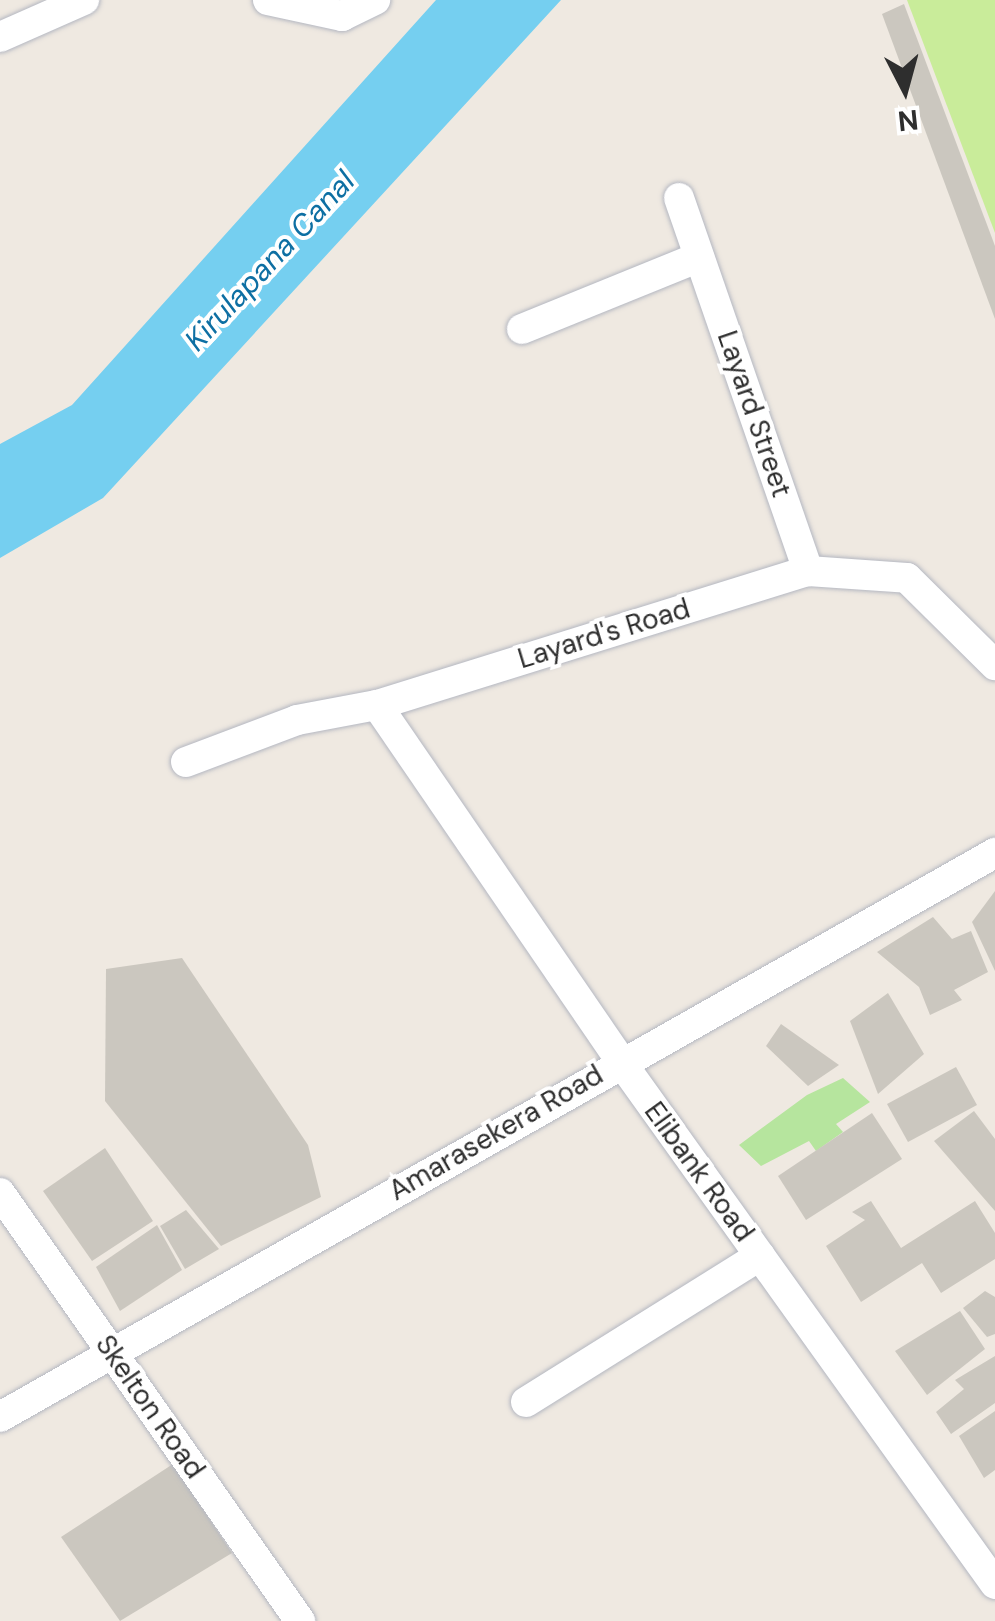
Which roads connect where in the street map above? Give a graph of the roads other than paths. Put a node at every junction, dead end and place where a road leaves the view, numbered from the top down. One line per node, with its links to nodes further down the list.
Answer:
1 (84, 0): 4 (street)
2 (268, 0): 3 (street)
3 (376, 0)
4 (0, 37)
5 (679, 198): 6 (street, Layard Street)
6 (700, 257): 7 (street); 8 (street, Layard Street)
7 (522, 329)
8 (808, 571): 9 (street, Layard's Road); 10 (street, Layard's Road)
9 (995, 664)
10 (376, 705): 11 (street, Layard's Road); 13 (street, Elibank Road)
11 (186, 762)
12 (995, 853): 13 (street, Amarasekera Road)
13 (621, 1062): 15 (street, Elibank Road); 16 (street, Amarasekera Road)
14 (0, 1193): 16 (street, Skelton Road)
15 (760, 1256): 17 (street); 19 (street, Elibank Road)
16 (113, 1354): 18 (street, Amarasekera Road); 20 (street, Skelton Road)
17 (526, 1402)
18 (0, 1417)
19 (995, 1584)
20 (300, 1621)

